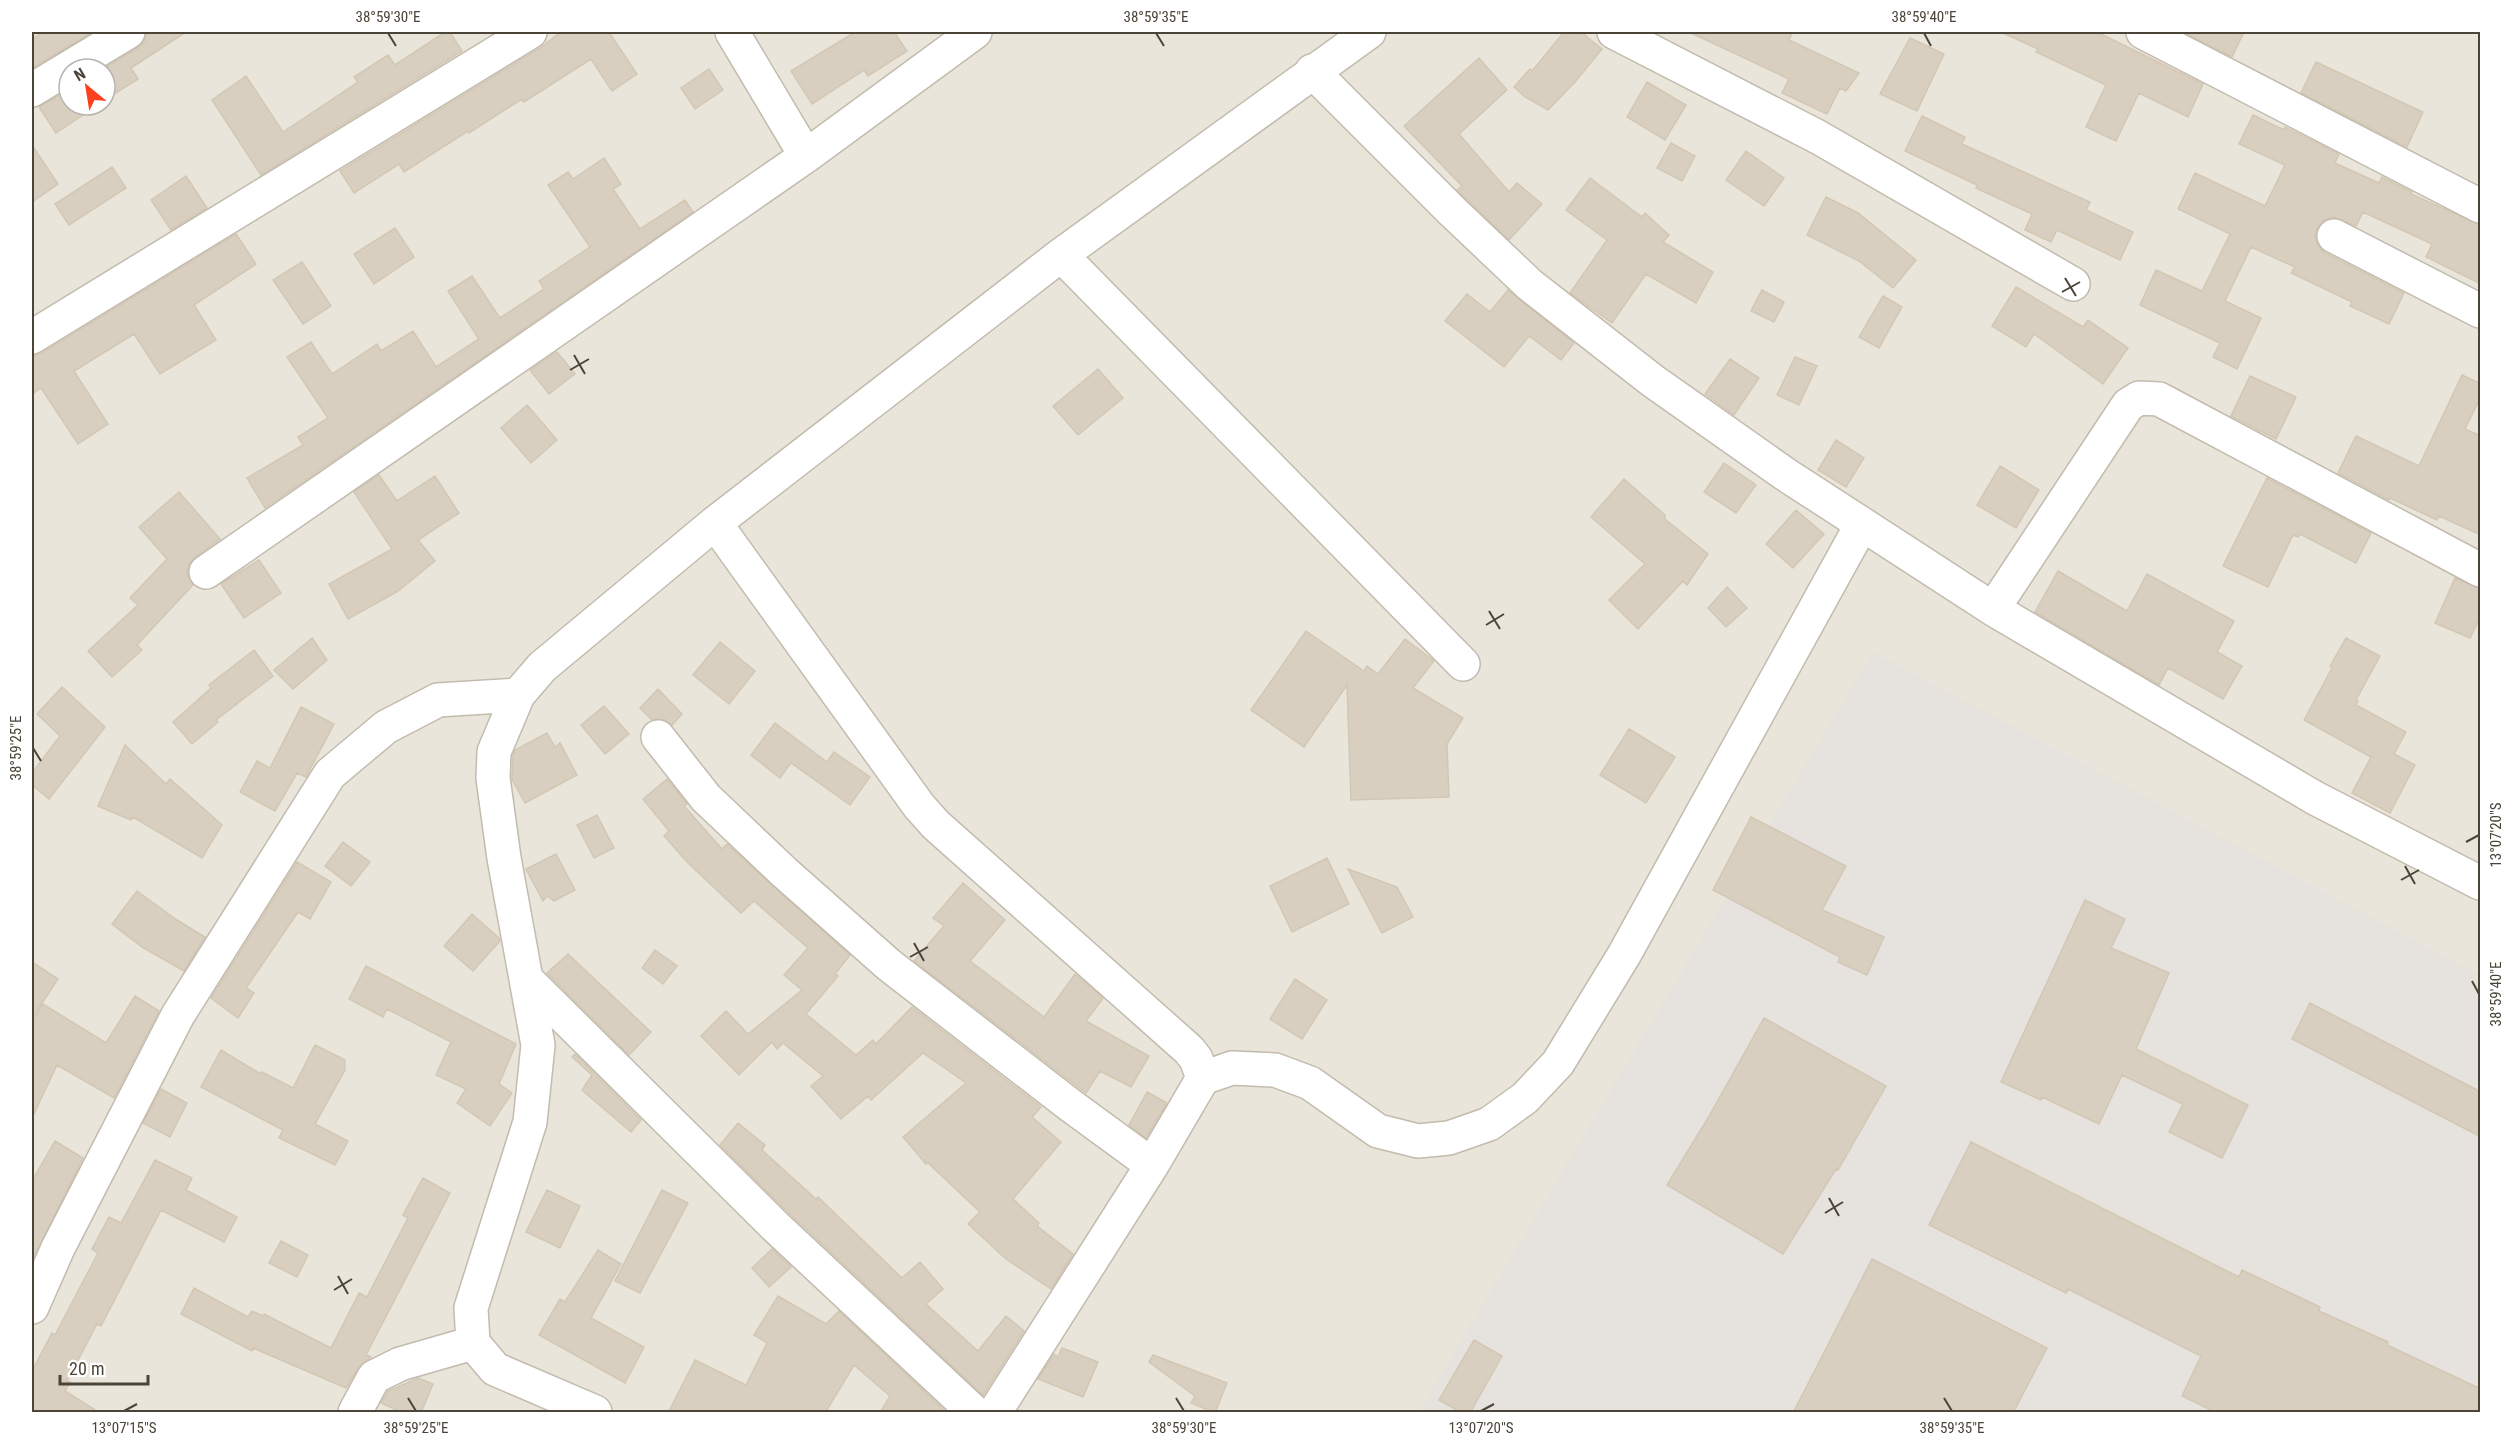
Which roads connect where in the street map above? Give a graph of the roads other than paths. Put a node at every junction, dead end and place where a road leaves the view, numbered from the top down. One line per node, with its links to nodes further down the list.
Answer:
1 (128, 32): 9 (street)
2 (530, 32): 16 (street)
3 (732, 32): 10 (street)
4 (975, 32): 10 (street)
5 (1369, 32): 8 (street)
6 (1614, 32): 14 (street)
7 (2143, 32): 11 (street)
8 (1312, 71): 13 (street); 18 (street)
9 (32, 90)
10 (806, 156): 20 (street)
11 (2481, 206)
12 (2334, 236): 15 (street)
13 (1061, 255): 17 (street); 22 (street)
14 (2073, 284)
15 (2479, 306)
16 (32, 337)
17 (715, 523): 23 (street); 27 (street)
18 (1862, 524): 21 (street); 27 (street)
19 (2481, 570): 21 (street)
20 (206, 572)
21 (1993, 609): 25 (street)
22 (1463, 664)
23 (519, 695): 26 (street); 29 (street)
24 (658, 737): 28 (street)
25 (2481, 883)
26 (526, 979): 30 (street); 33 (street)
27 (1203, 1078): 28 (street)
28 (1152, 1165): 34 (street)
29 (32, 1307)
30 (473, 1343): 31 (street); 32 (street)
31 (355, 1413)
32 (595, 1413)
33 (974, 1413)
34 (995, 1413)

